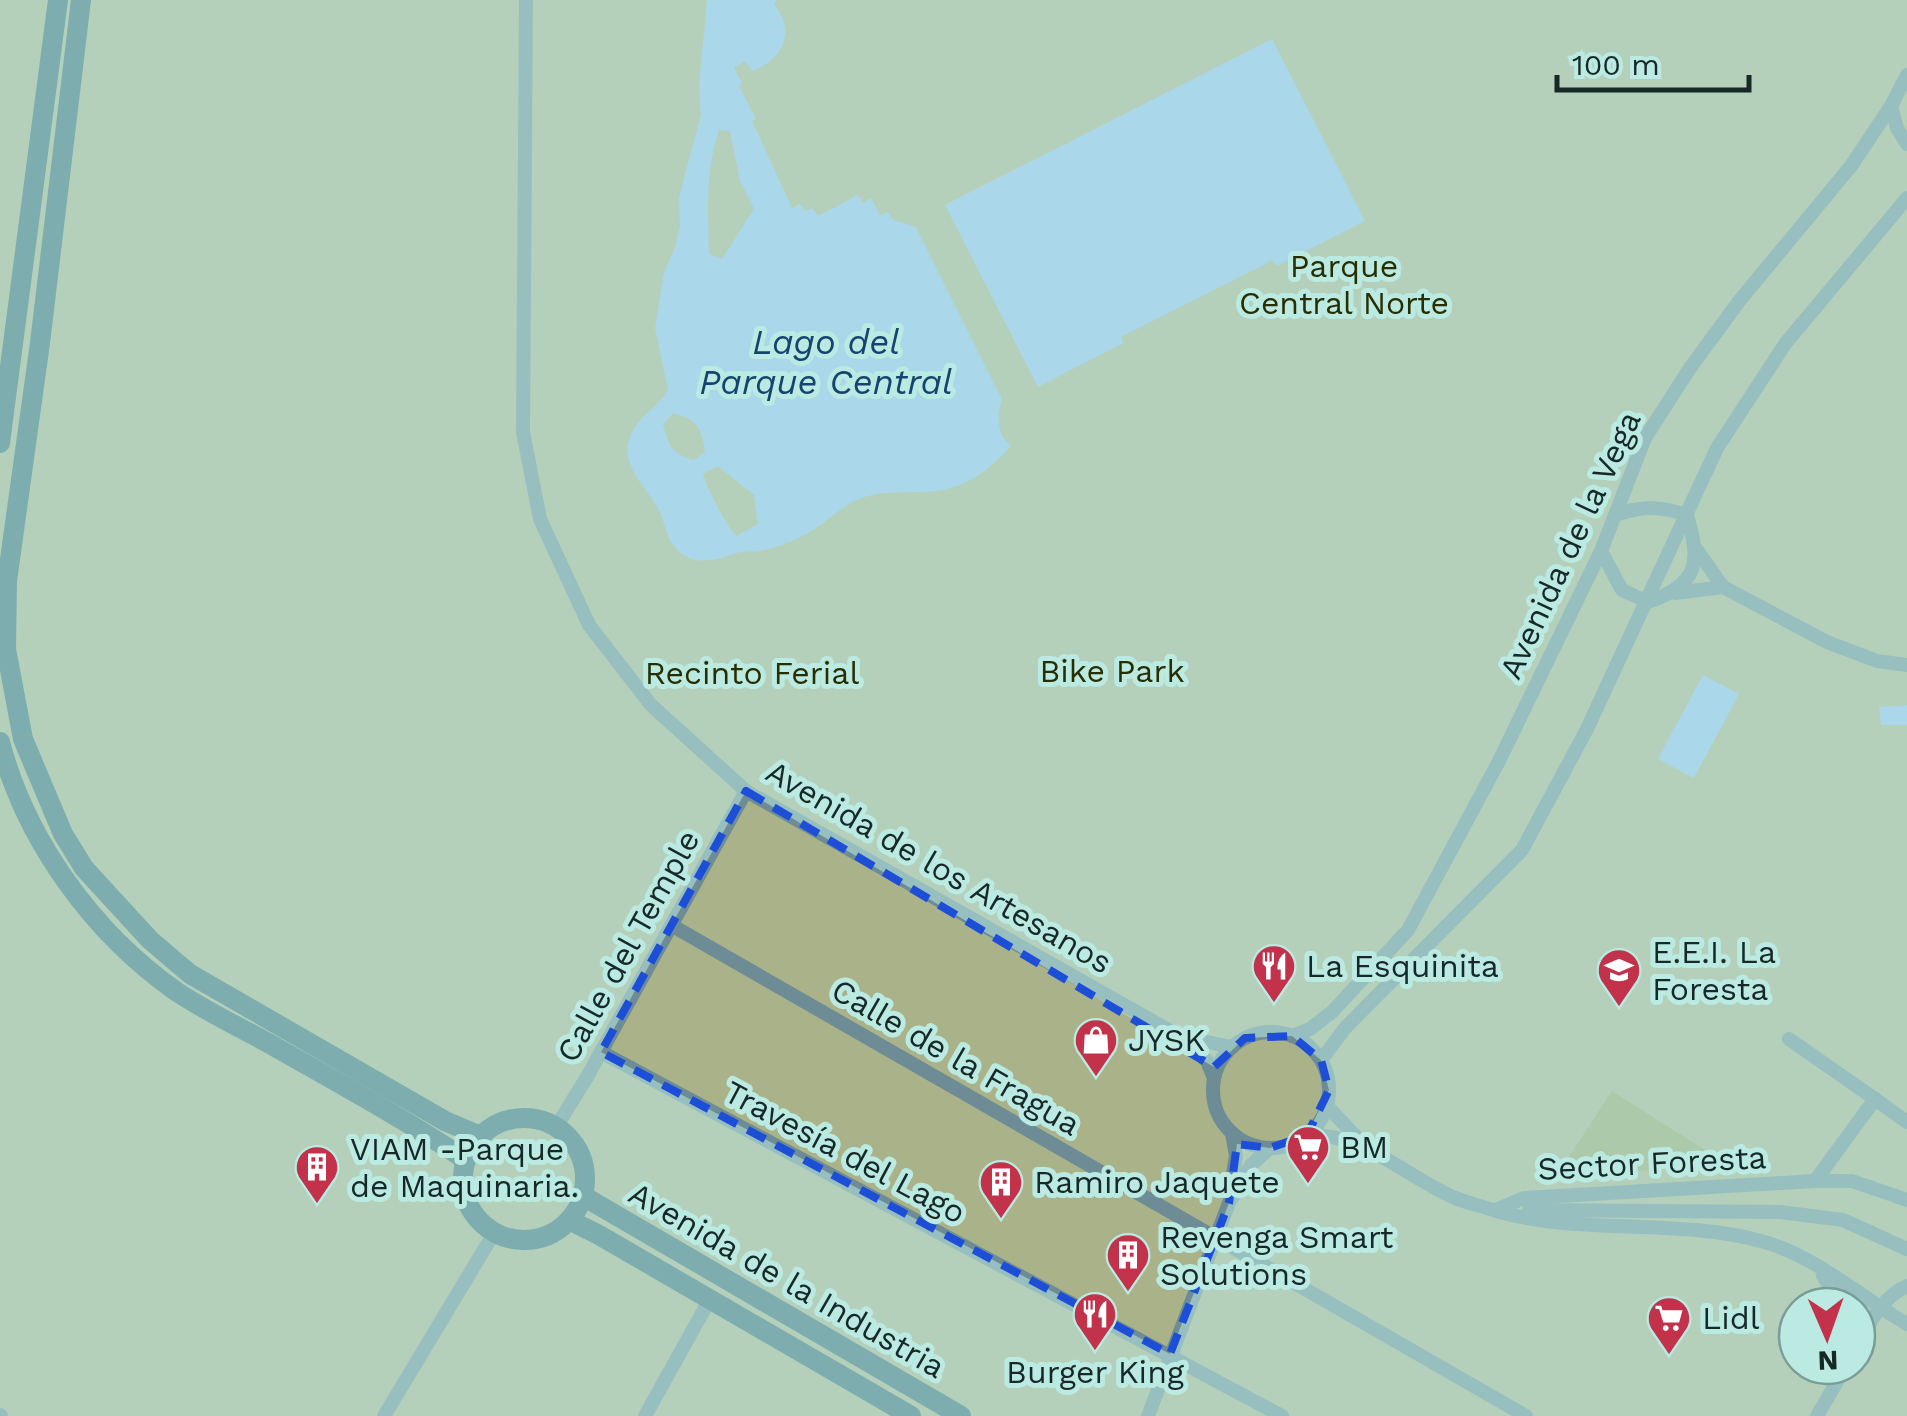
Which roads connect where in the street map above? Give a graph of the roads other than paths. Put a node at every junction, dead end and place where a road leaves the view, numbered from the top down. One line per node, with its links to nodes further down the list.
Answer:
1 (58, 0): 8 (street)
2 (81, 0): 33 (street)
3 (526, 0): 19 (street, Avenida de los Artesanos)
4 (1907, 76): 5 (street, Avenida de la Vega)
5 (1891, 106): 6 (street); 9 (street, Avenida de la Vega)
6 (1907, 144)
7 (1907, 198): 10 (street)
8 (0, 443)
9 (1618, 514): 10 (street); 12 (street, Avenida de la Vega)
10 (1687, 515): 11 (street); 15 (street)
11 (1697, 550): 13 (street); 14 (street)
12 (1601, 551): 15 (street); 22 (street, Avenida de la Vega)
13 (1723, 587): 14 (street); 16 (street)
14 (1675, 593): 15 (street)
15 (1648, 602): 26 (street)
16 (1907, 665)
17 (0, 742): 18 (street)
18 (4, 774): 37 (street)
19 (746, 791): 20 (street, Calle del Temple); 21 (street, Avenida de los Artesanos)
20 (671, 924): 25 (street, Calle del Temple); 45 (street, Calle de la Fragua)
21 (1180, 1036): 24 (street, Avenida de los Artesanos); 27 (street, Avenida de los Artesanos)
22 (1292, 1036): 24 (street); 26 (street)
23 (1789, 1039): 28 (street)
24 (1232, 1047): 27 (street)
25 (601, 1052): 31 (street, Calle del Temple); 54 (street, Travesía del Lago)
26 (1321, 1060): 29 (street)
27 (1214, 1078): 32 (street)
28 (1875, 1099): 30 (street); 38 (street, Sector Foresta)
29 (1327, 1106): 34 (street); 36 (street)
30 (1907, 1122)
31 (556, 1127): 33 (street); 39 (street)
32 (1232, 1134): 35 (street); 41 (street)
33 (480, 1136): 37 (street)
34 (1307, 1136): 35 (street); 36 (street)
35 (1270, 1148): 41 (street)
36 (1368, 1149): 42 (street)
37 (466, 1160): 44 (street)
38 (1814, 1181): 40 (street, Sector Foresta); 42 (street, Sector Foresta)
39 (583, 1196): 43 (street); 60 (street, Avenida de la Industria)
40 (1907, 1200)
41 (1229, 1203): 45 (street)
42 (1496, 1210): 46 (street); 47 (street)
43 (569, 1220): 44 (street); 50 (street, Avenida de la Industria)
44 (494, 1233): 57 (street)
45 (1216, 1239): 54 (street); 63 (street, Calle de la Fragua)
46 (1907, 1248)
47 (1817, 1267): 48 (street); 51 (street)
48 (1830, 1286)
49 (1907, 1286): 51 (street)
50 (710, 1300): 58 (street); 59 (street, Avenida de la Industria)
51 (1879, 1308): 52 (street); 53 (street)
52 (1877, 1311)
53 (1907, 1324)
54 (1170, 1354): 61 (street); 62 (street, Travesía del Lago)
55 (1836, 1386): 56 (street)
56 (1822, 1415)
57 (384, 1416)
58 (645, 1416)
59 (911, 1416)
60 (961, 1416)
61 (1148, 1416)
62 (1282, 1416)
63 (1526, 1416)

